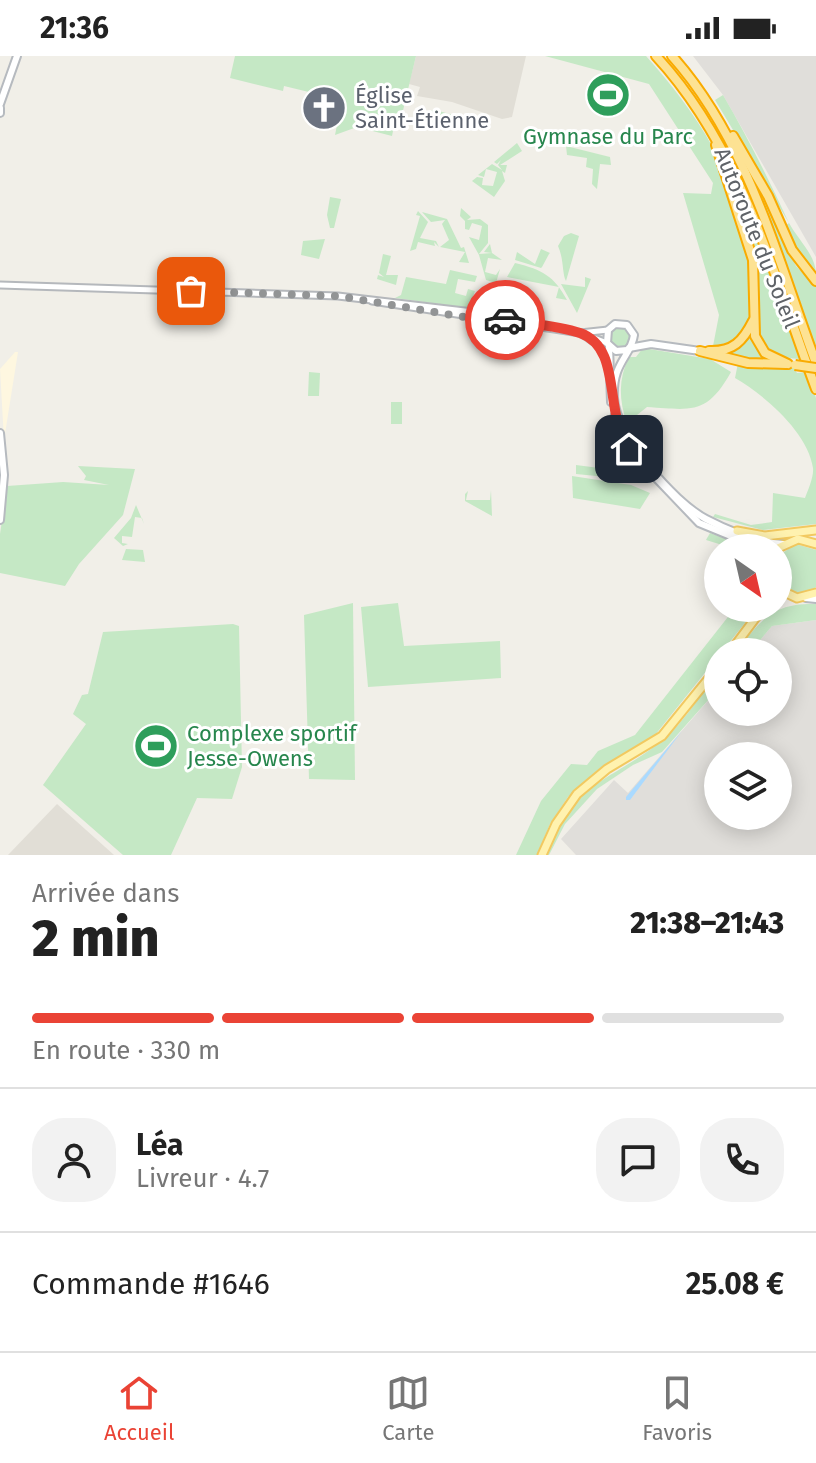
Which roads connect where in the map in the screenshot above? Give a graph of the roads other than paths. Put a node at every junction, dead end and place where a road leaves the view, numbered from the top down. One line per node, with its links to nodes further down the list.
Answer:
1 (17, 56): 5 (main road)
2 (656, 56): 6 (highway, Autoroute du Soleil)
3 (672, 56): 4 (highway, Autoroute du Soleil)
4 (695, 85): 7 (highway); 18 (highway, Autoroute du Soleil)
5 (0, 108)
6 (710, 126): 9 (highway); 20 (highway, Autoroute du Soleil)
7 (816, 281)
8 (0, 285): 11 (street)
9 (753, 319): 16 (highway); 17 (highway)
10 (608, 330): 11 (street); 12 (main road); 13 (main road)
11 (582, 334): 13 (street); 19 (street)
12 (634, 335): 14 (main road); 15 (main road)
13 (608, 344): 15 (main road); 19 (main road)
14 (651, 344): 15 (main road); 16 (main road)
15 (628, 349): 29 (main road)
16 (700, 351): 17 (highway)
17 (792, 364): 18 (highway, bridge)
18 (816, 365)
19 (610, 382): 30 (main road)
20 (816, 389)
21 (0, 433): 22 (main road)
22 (1, 443): 24 (main road)
23 (0, 474): 24 (main road)
24 (4, 484): 26 (main road)
25 (0, 496): 26 (main road)
26 (1, 511): 27 (main road)
27 (0, 520)
28 (816, 530): 29 (main road)
29 (737, 531): 31 (main road)
30 (726, 534)
31 (746, 534)
32 (792, 541): 33 (main road)
33 (815, 543)
34 (816, 593): 36 (main road)
35 (792, 596): 36 (main road)
36 (806, 598): 37 (main road)
37 (816, 599)
38 (753, 623): 39 (main road)
39 (741, 638)
40 (704, 684): 41 (main road)
41 (542, 855)

